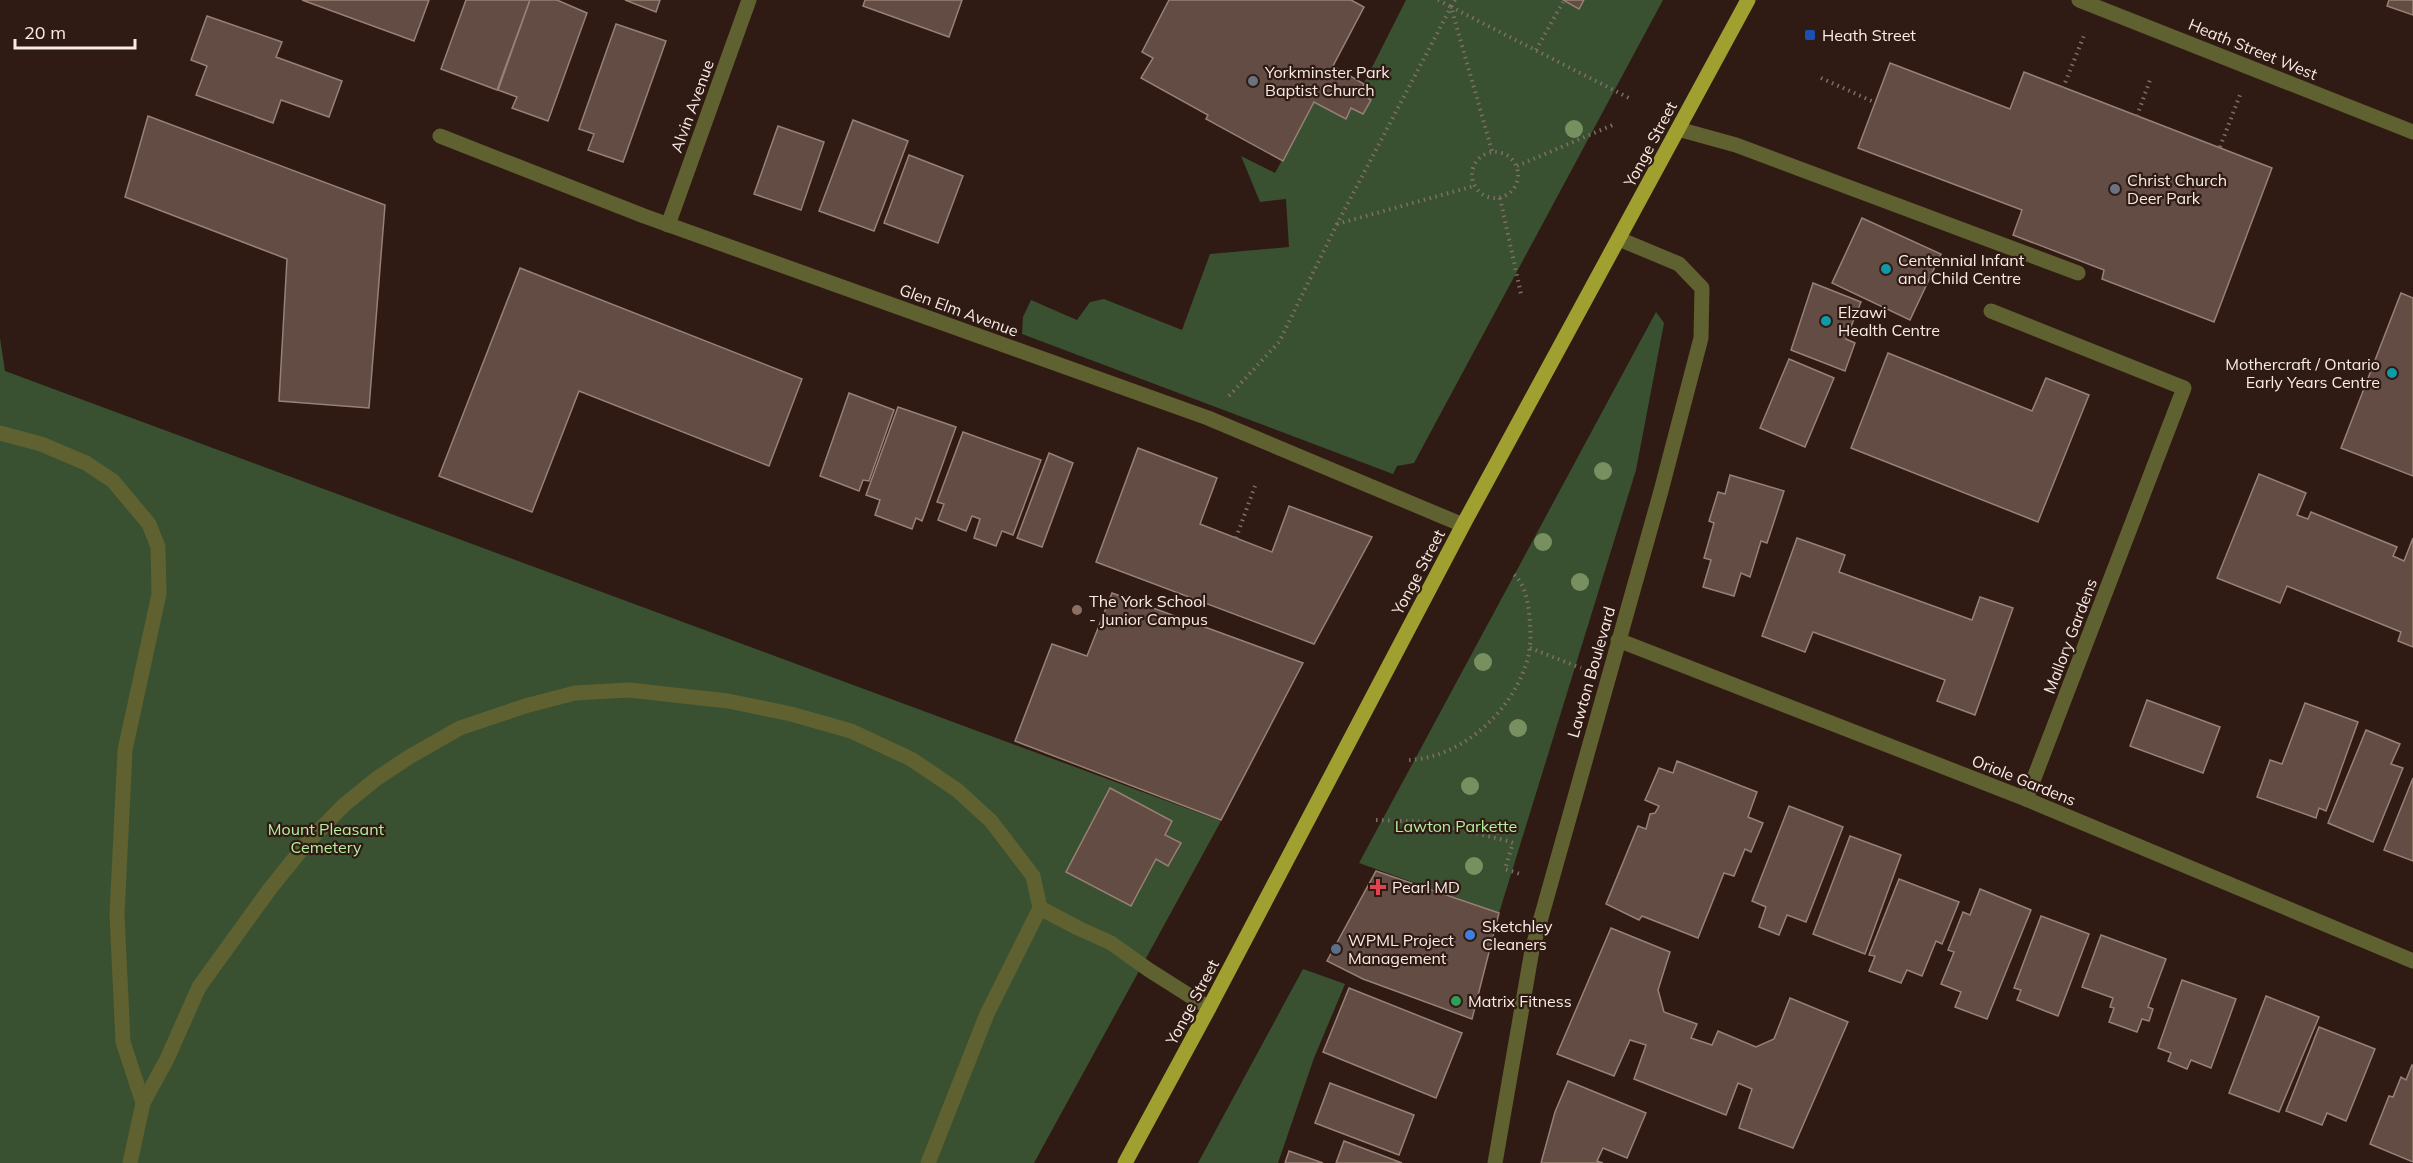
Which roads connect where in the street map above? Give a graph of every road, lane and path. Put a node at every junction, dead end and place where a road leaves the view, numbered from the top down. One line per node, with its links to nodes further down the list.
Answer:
1 (749, 0): 27 (street, Alvin Avenue)
2 (1438, 0): 7 (path)
3 (1455, 0): 7 (path)
4 (1748, 0): 18 (main road, Yonge Street)
5 (2079, 0): 8 (street, Heath Street West)
6 (1563, 2): 9 (path)
7 (1451, 7): 9 (path); 22 (path); 26 (path)
8 (2097, 7): 10 (street, Heath Street West); 13 (path)
9 (1536, 50): 14 (path)
10 (2251, 68): 19 (street, Heath Street West); 21 (path)
11 (1821, 78): 15 (path)
12 (2150, 80): 16 (path)
13 (2063, 88)
14 (1629, 98)
15 (1876, 103)
16 (2137, 116)
17 (1615, 124): 23 (path)
18 (1678, 129): 28 (main road, Yonge Street); 29 (street)
19 (2413, 132)
20 (440, 136): 27 (street, Glen Elm Avenue)
21 (2220, 147)
22 (1492, 151): 23 (path); 24 (path)
23 (1517, 166): 25 (path)
24 (1474, 186): 25 (path); 26 (path)
25 (1500, 198): 30 (path)
26 (1337, 224): 32 (path)
27 (668, 225): 32 (street, Glen Elm Avenue)
28 (1619, 239): 35 (main road, Yonge Street); 38 (street, Lawton Boulevard)
29 (2078, 273)
30 (1521, 294)
31 (1991, 311): 42 (street, Mallory Gardens)
32 (1208, 418): 35 (street, Glen Elm Avenue)
33 (0, 433): 48 (street)
34 (1255, 486): 36 (path)
35 (1463, 525): 47 (main road, Yonge Street)
36 (1236, 538)
37 (1510, 572): 39 (path)
38 (1618, 640): 42 (street, Oriole Gardens); 52 (street, Lawton Boulevard)
39 (1530, 648): 40 (path); 41 (path)
40 (1582, 668)
41 (1409, 760)
42 (2026, 799): 46 (street, Oriole Gardens)
43 (1376, 820): 44 (path)
44 (1520, 874)
45 (1040, 908): 47 (street); 48 (street); 50 (street)
46 (2413, 960)
47 (1209, 1008): 51 (main road, Yonge Street)
48 (143, 1103): 49 (street)
49 (130, 1163)
50 (928, 1163)
51 (1125, 1163)
52 (1495, 1163)

